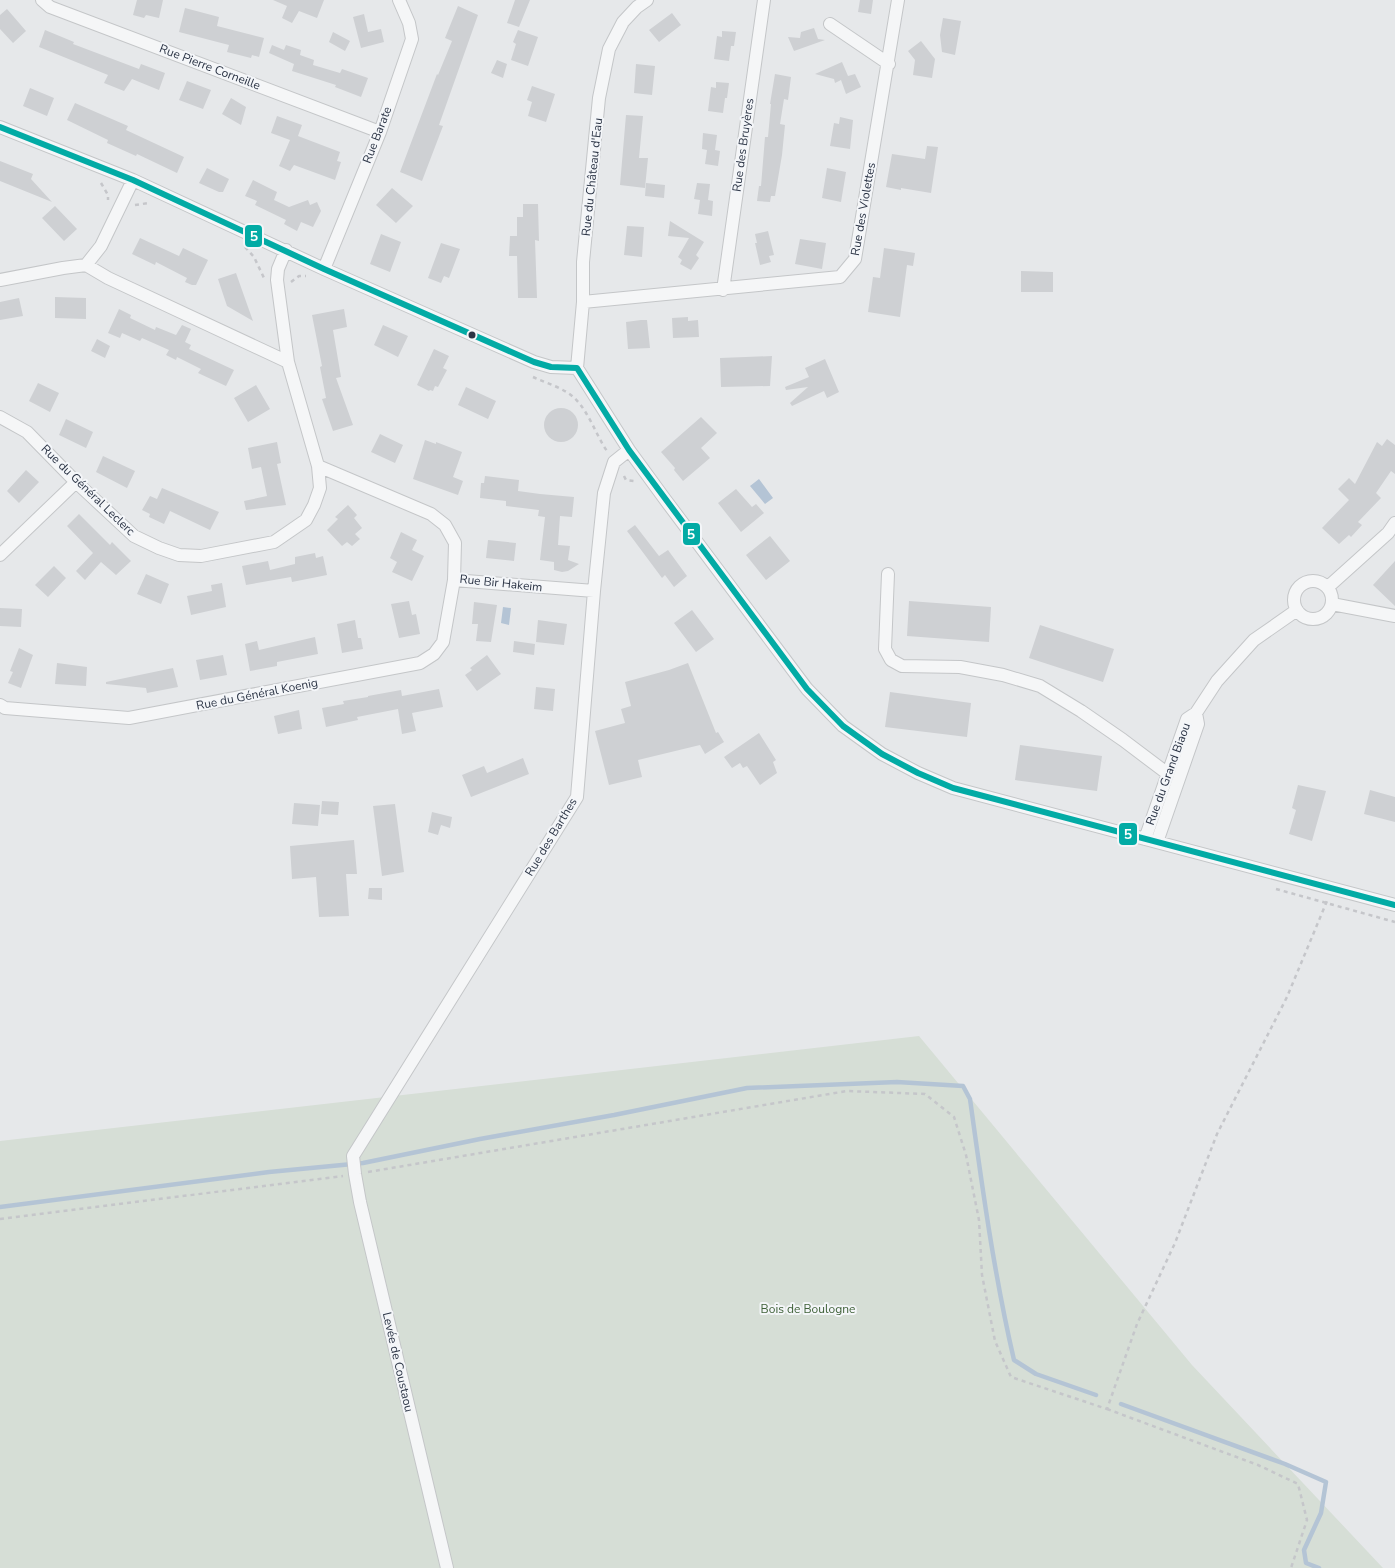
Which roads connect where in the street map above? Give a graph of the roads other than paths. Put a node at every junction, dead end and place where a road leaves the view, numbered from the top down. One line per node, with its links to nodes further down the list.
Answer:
1 (42, 0): 9 (street, Rue Pierre Corneille)
2 (399, 0): 9 (street, Rue Barate)
3 (647, 0): 16 (street, Rue du Château d'Eau)
4 (764, 0): 15 (street, Rue des Bruyères)
5 (898, 0): 7 (street, Rue des Violettes)
6 (830, 24): 7 (street)
7 (888, 64): 15 (street, Rue des Violettes)
8 (0, 127): 10 (street)
9 (380, 132): 13 (street, Rue Barate)
10 (133, 180): 11 (street); 12 (street)
11 (286, 250): 13 (street); 17 (street, Rue du Général Leclerc)
12 (86, 265): 14 (street); 17 (street)
13 (324, 269): 18 (street)
14 (0, 280)
15 (723, 290): 16 (street, Rue des Violettes)
16 (583, 302): 18 (street, Rue du Château d'Eau)
17 (288, 362): 21 (street, Rue du Général Leclerc)
18 (577, 368): 20 (street)
19 (0, 417): 22 (street, Rue du Général Leclerc)
20 (629, 450): 28 (street, Rue des Barthes); 35 (street)
21 (318, 466): 22 (street, Rue du Général Leclerc); 26 (street, Rue Bir Hakeim)
22 (76, 482): 24 (street)
23 (1395, 524): 27 (street)
24 (0, 555)
25 (888, 574): 34 (street)
26 (454, 580): 28 (street, Rue Bir Hakeim); 32 (street, Rue du Général Koenig)
27 (1328, 588): 29 (street); 30 (street)
28 (594, 592): 37 (street, Rue des Barthes)
29 (1332, 604): 30 (street); 31 (street)
30 (1297, 610): 33 (street, Rue du Grand Biaou)
31 (1395, 616)
32 (0, 705)
33 (1196, 713): 34 (street, Rue du Grand Biaou); 35 (street, Rue du Grand Biaou)
34 (1168, 774): 35 (street, Rue du Grand Biaou)
35 (1151, 841): 36 (street)
36 (1395, 905)
37 (353, 1156): 38 (street, Levée de Coustaou)
38 (447, 1568)

